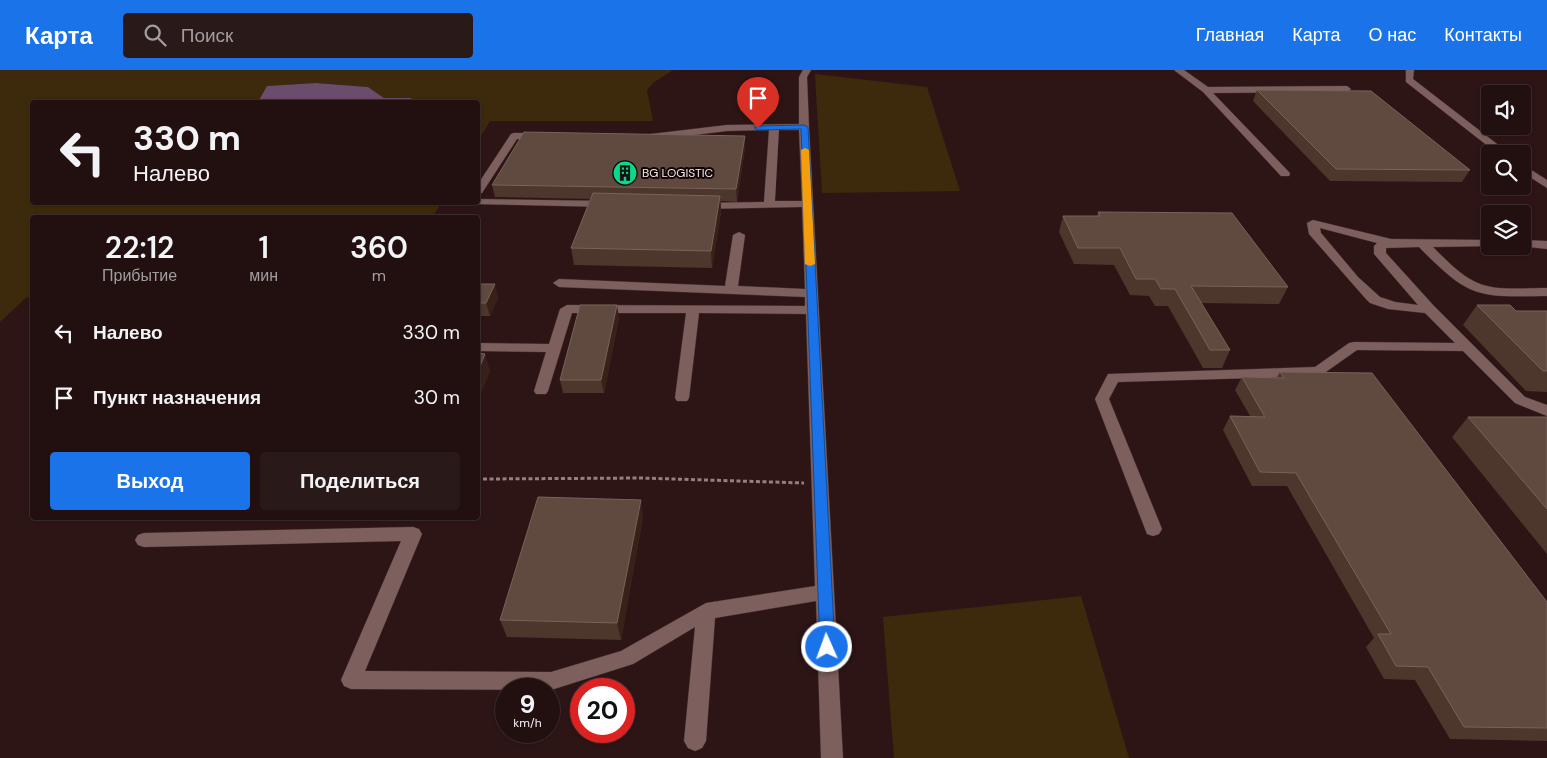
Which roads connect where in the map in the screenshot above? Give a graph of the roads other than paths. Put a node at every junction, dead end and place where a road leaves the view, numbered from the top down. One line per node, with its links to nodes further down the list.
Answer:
1 (807, 70): 7 (street)
2 (1178, 70): 5 (street)
3 (1410, 70): 10 (street)
4 (1346, 89): 5 (street)
5 (1206, 90): 12 (street)
6 (774, 127): 7 (street); 9 (street); 16 (street)
7 (804, 127): 17 (street)
8 (554, 136): 14 (street)
9 (643, 136)
10 (1493, 145)
11 (1531, 173): 13 (street)
12 (1285, 174)
13 (1547, 185)
14 (480, 189)
15 (480, 202): 18 (street)
16 (769, 204): 17 (street); 19 (street)
17 (808, 204): 29 (street)
18 (623, 205)
19 (691, 206)
20 (738, 236): 27 (street)
21 (1392, 243): 22 (street); 30 (street); 30 (street)
22 (1422, 243): 23 (street); 28 (street)
23 (1481, 244)
24 (1531, 244): 25 (street)
25 (1547, 244)
26 (559, 283): 27 (street)
27 (731, 289): 29 (street)
28 (1547, 292)
29 (811, 293): 32 (street)
30 (1428, 309): 35 (street)
31 (693, 310): 32 (street); 34 (street); 37 (street)
32 (812, 310): 41 (street)
33 (480, 348): 34 (street)
34 (555, 348): 36 (street)
35 (1467, 348): 38 (street); 39 (street)
36 (541, 391)
37 (682, 398)
38 (1547, 411)
39 (1153, 530)
40 (144, 540): 42 (street)
41 (825, 592): 42 (street); 44 (street)
42 (706, 611): 43 (street)
43 (695, 741)
44 (832, 758)

